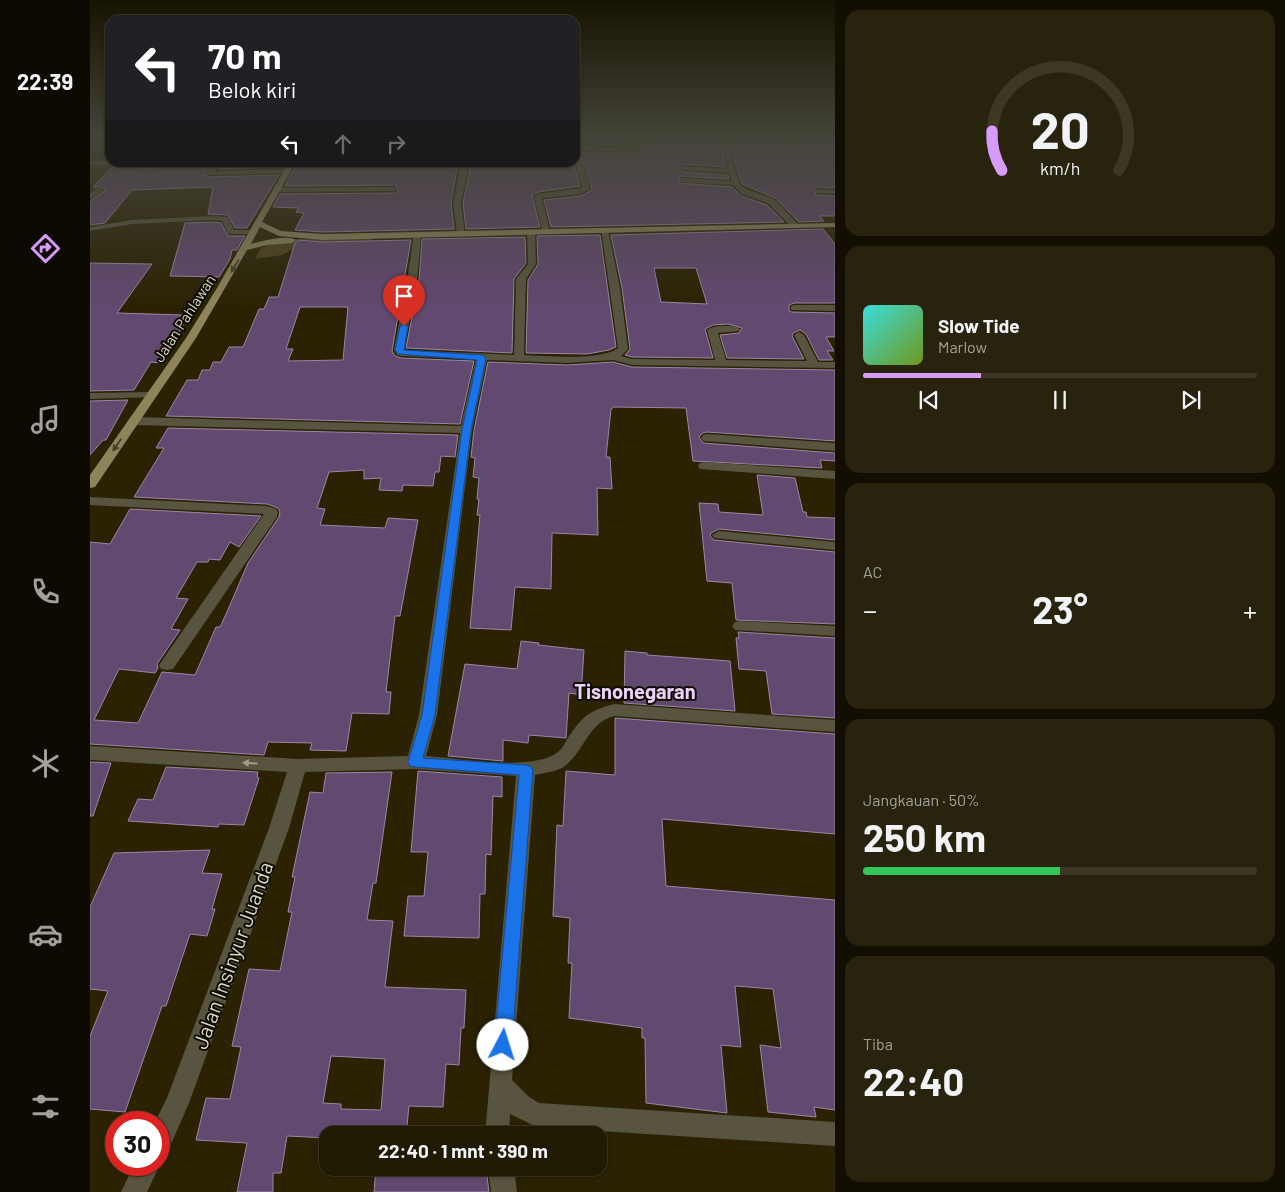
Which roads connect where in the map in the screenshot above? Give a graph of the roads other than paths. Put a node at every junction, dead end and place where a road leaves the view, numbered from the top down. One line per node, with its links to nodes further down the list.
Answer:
1 (274, 195): 7 (main road, Jalan Pahlawan)
2 (459, 195): 12 (street)
3 (553, 195): 11 (street)
4 (753, 195): 6 (street)
5 (835, 225): 6 (main road)
6 (794, 226): 9 (main road)
7 (256, 228): 8 (street); 14 (main road); 15 (main road, Jalan Pahlawan)
8 (90, 229)
9 (604, 230): 11 (main road); 20 (street)
10 (531, 232): 11 (main road); 12 (main road); 22 (street)
11 (546, 232)
12 (461, 234): 13 (main road)
13 (417, 235): 14 (main road); 21 (street)
14 (323, 236): 15 (main road)
15 (245, 248): 26 (main road, Jalan Pahlawan, one-way to 26)
16 (794, 308): 17 (street)
17 (835, 308)
18 (735, 329): 23 (street)
19 (799, 335): 24 (street)
20 (613, 357): 22 (street); 23 (street)
21 (482, 358): 22 (street); 29 (street)
22 (519, 359)
23 (721, 363): 24 (street)
24 (814, 365): 25 (street)
25 (835, 365)
26 (151, 394): 27 (street); 28 (main road, Jalan Pahlawan)
27 (90, 396)
28 (133, 421): 29 (street); 34 (main road, Jalan Pahlawan, one-way to 34)
29 (466, 430): 43 (street)
30 (707, 438): 31 (street)
31 (835, 447)
32 (704, 466): 33 (street)
33 (835, 475)
34 (90, 484)
35 (90, 501): 40 (street)
36 (719, 535): 37 (street)
37 (835, 546)
38 (740, 626): 39 (street)
39 (835, 632)
40 (167, 665)
41 (835, 726): 45 (street)
42 (90, 753): 44 (street, one-way to 42)
43 (415, 762): 44 (street); 45 (street)
44 (298, 766): 47 (street, Jalan Insinyur Juanda)
45 (526, 770): 46 (street)
46 (500, 1084): 48 (street); 49 (street)
47 (170, 1118)
48 (498, 1126)
49 (835, 1134)
50 (142, 1176): 52 (street)
51 (502, 1176): 53 (street)
52 (134, 1192)
53 (504, 1192)

